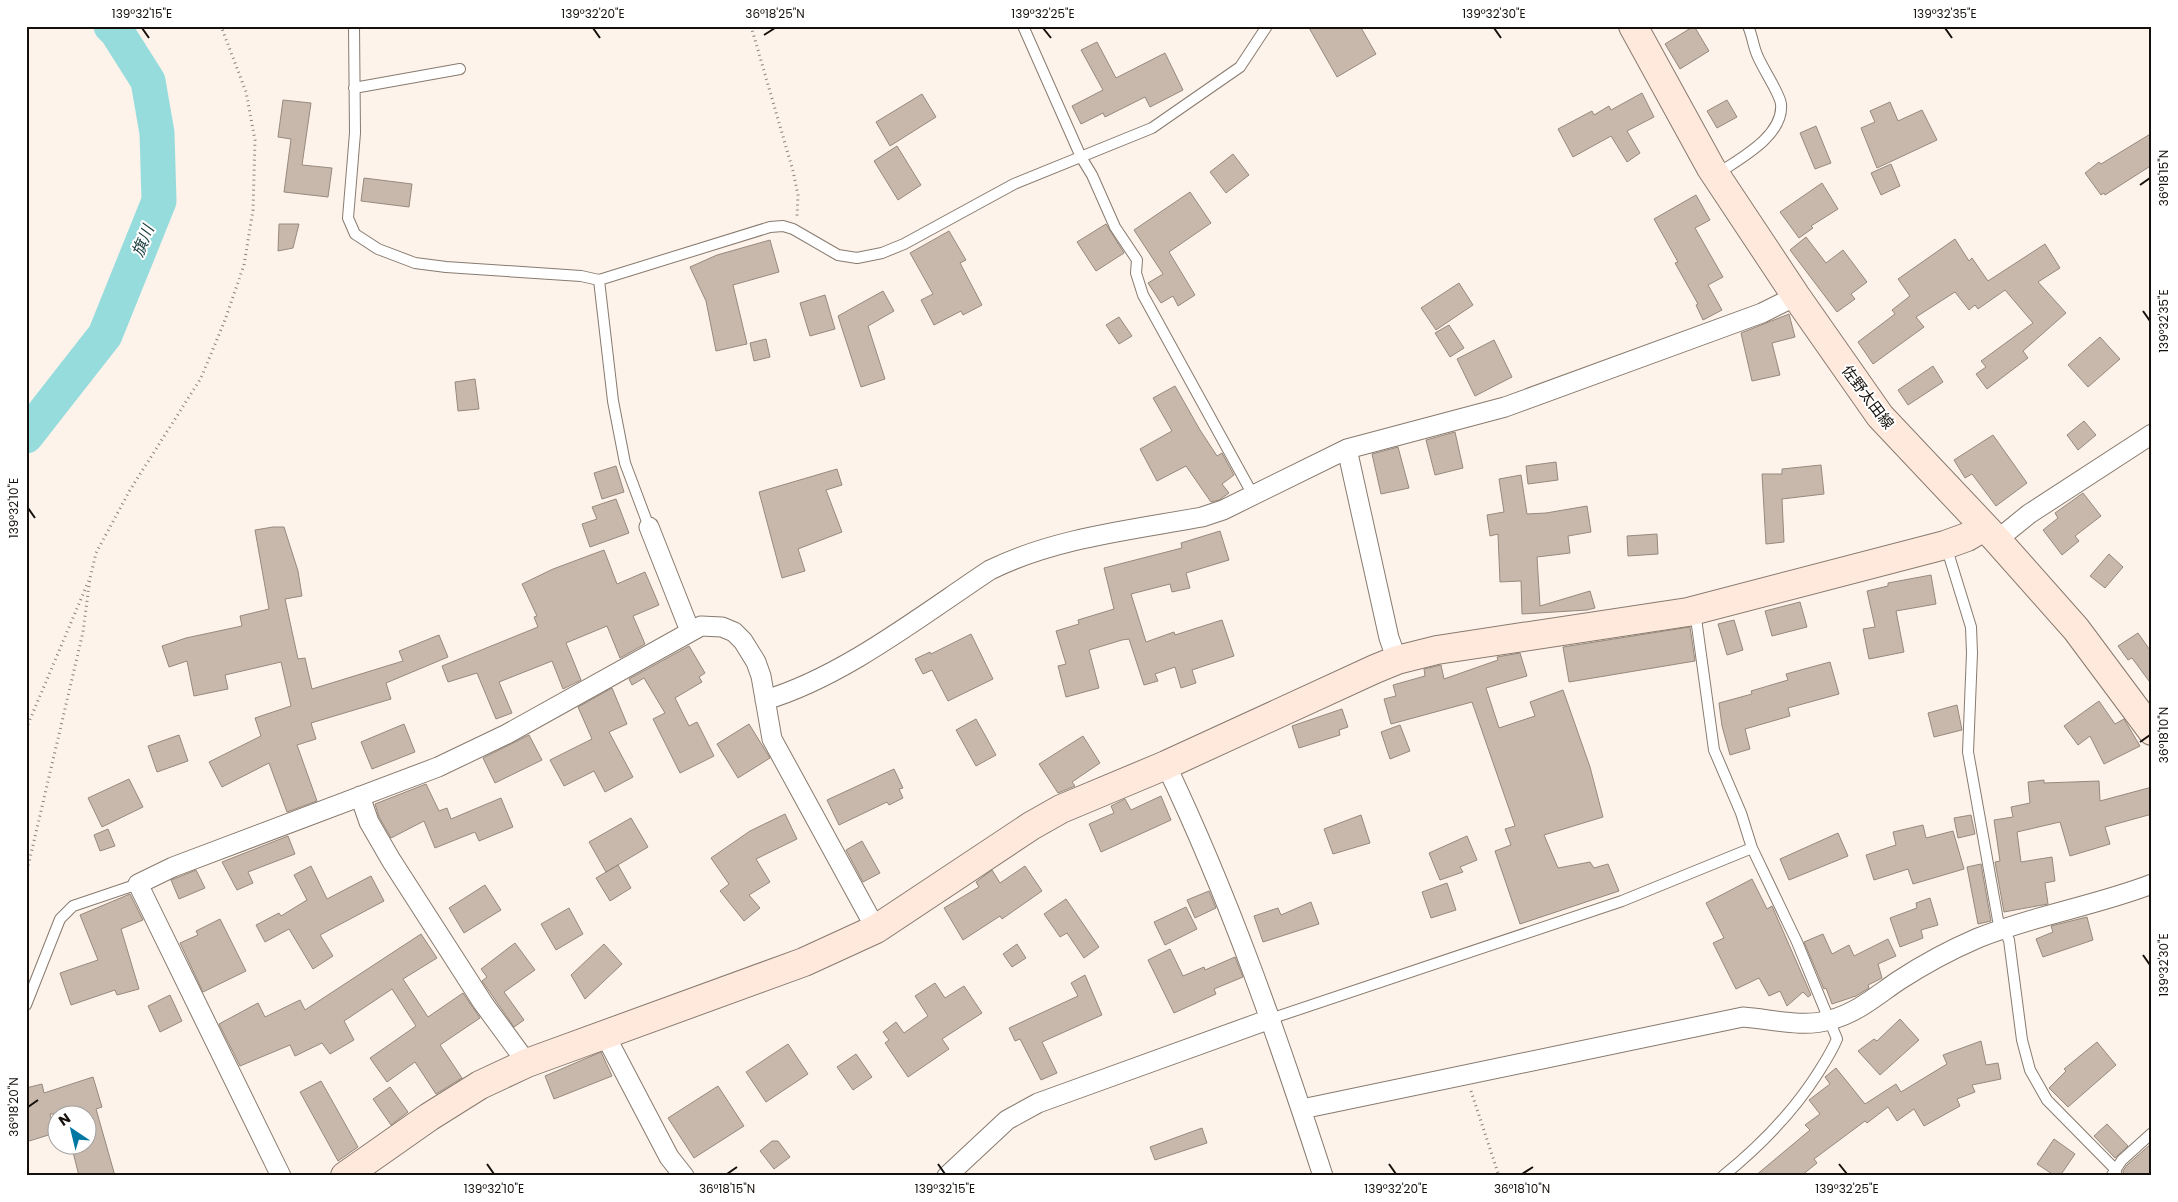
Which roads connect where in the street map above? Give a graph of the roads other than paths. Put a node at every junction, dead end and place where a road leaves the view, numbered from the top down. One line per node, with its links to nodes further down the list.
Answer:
1 (354, 26): 7 (lane)
2 (1024, 26): 8 (lane)
3 (1267, 26): 8 (lane)
4 (1633, 26): 9 (street, 佐野太田線)
5 (1748, 26): 9 (lane)
6 (460, 69): 7 (lane)
7 (354, 88): 10 (lane)
8 (1081, 157): 10 (lane); 14 (lane)
9 (1716, 175): 11 (street, 佐野太田線)
10 (599, 280): 15 (lane)
11 (1796, 296): 13 (street); 16 (street, 佐野太田線)
12 (2152, 434): 16 (street)
13 (1347, 450): 14 (street); 20 (street)
14 (1253, 495): 21 (street)
15 (649, 528): 19 (street)
16 (1991, 534): 17 (street); 22 (street, 佐野太田線)
17 (1945, 545): 18 (street); 29 (lane)
18 (1694, 610): 20 (street); 25 (lane)
19 (690, 631): 21 (street); 24 (street)
20 (1397, 660): 23 (street)
21 (765, 700): 28 (street)
22 (2152, 731)
23 (1166, 765): 28 (street); 31 (street)
24 (360, 796): 26 (street); 34 (street)
25 (1752, 848): 31 (lane); 32 (lane)
26 (138, 884): 30 (lane); 38 (street)
27 (2152, 884): 29 (street)
28 (876, 929): 33 (street)
29 (2002, 929): 32 (street); 37 (lane)
30 (26, 1005)
31 (1270, 1019): 35 (street); 41 (street)
32 (1829, 1021): 35 (street); 43 (lane)
33 (604, 1035): 34 (street); 40 (street)
34 (526, 1063): 39 (street)
35 (1302, 1109): 42 (street)
36 (2152, 1133): 37 (lane)
37 (2115, 1174)
38 (281, 1176)
39 (345, 1176)
40 (684, 1176)
41 (947, 1176)
42 (1323, 1176)
43 (1723, 1176)

